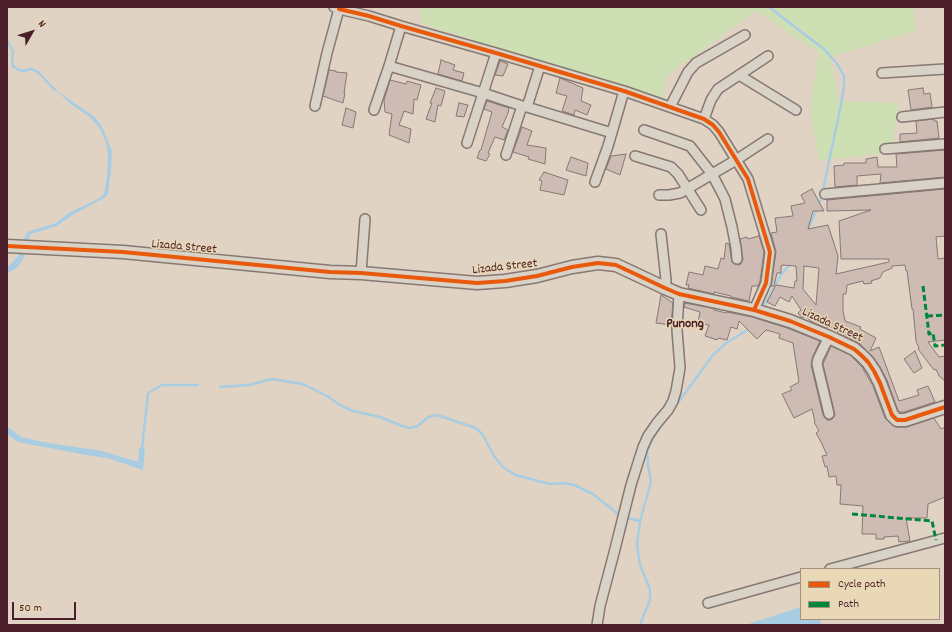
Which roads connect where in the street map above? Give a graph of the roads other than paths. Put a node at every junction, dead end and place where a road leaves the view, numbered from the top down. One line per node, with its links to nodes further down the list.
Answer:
1 (337, 8): 2 (street); 13 (street)
2 (401, 26): 4 (street); 6 (street)
3 (746, 35): 15 (street)
4 (496, 53): 7 (street); 12 (street)
5 (768, 56): 10 (street)
6 (389, 66): 12 (street); 16 (street)
7 (540, 66): 11 (street); 14 (street)
8 (945, 70): 9 (street)
9 (882, 73)
10 (739, 75): 17 (street); 20 (street)
11 (624, 92): 15 (street); 22 (street)
12 (483, 94): 14 (street); 24 (street)
13 (315, 106)
14 (524, 107): 22 (street); 27 (street)
15 (670, 107): 20 (street)
16 (374, 110)
17 (796, 110)
18 (945, 112): 19 (street)
19 (902, 117)
20 (704, 119): 29 (street)
21 (644, 130): 30 (street)
22 (612, 133): 31 (street)
23 (768, 138): 29 (street)
24 (467, 143)
25 (945, 144): 26 (street)
26 (885, 149)
27 (506, 155)
28 (635, 156): 33 (street)
29 (736, 160): 30 (street); 44 (street)
30 (712, 174): 33 (street); 40 (street)
31 (595, 182)
32 (945, 183): 34 (street)
33 (688, 188): 35 (street); 36 (street)
34 (825, 194)
35 (659, 195)
36 (701, 210)
37 (365, 219): 41 (street)
38 (661, 234): 42 (street)
39 (7, 246): 41 (street, Lizada Street)
40 (737, 259)
41 (361, 273): 42 (street, Lizada Street)
42 (664, 288): 43 (street, Lizada Street)
43 (680, 294): 44 (street, Lizada Street); 52 (street)
44 (754, 310): 45 (street, Lizada Street)
45 (828, 337): 46 (street, Lizada Street); 47 (street)
46 (945, 407)
47 (829, 414)
48 (945, 538): 49 (street)
49 (834, 568)
50 (800, 577): 51 (street)
51 (708, 603)
52 (597, 625)

